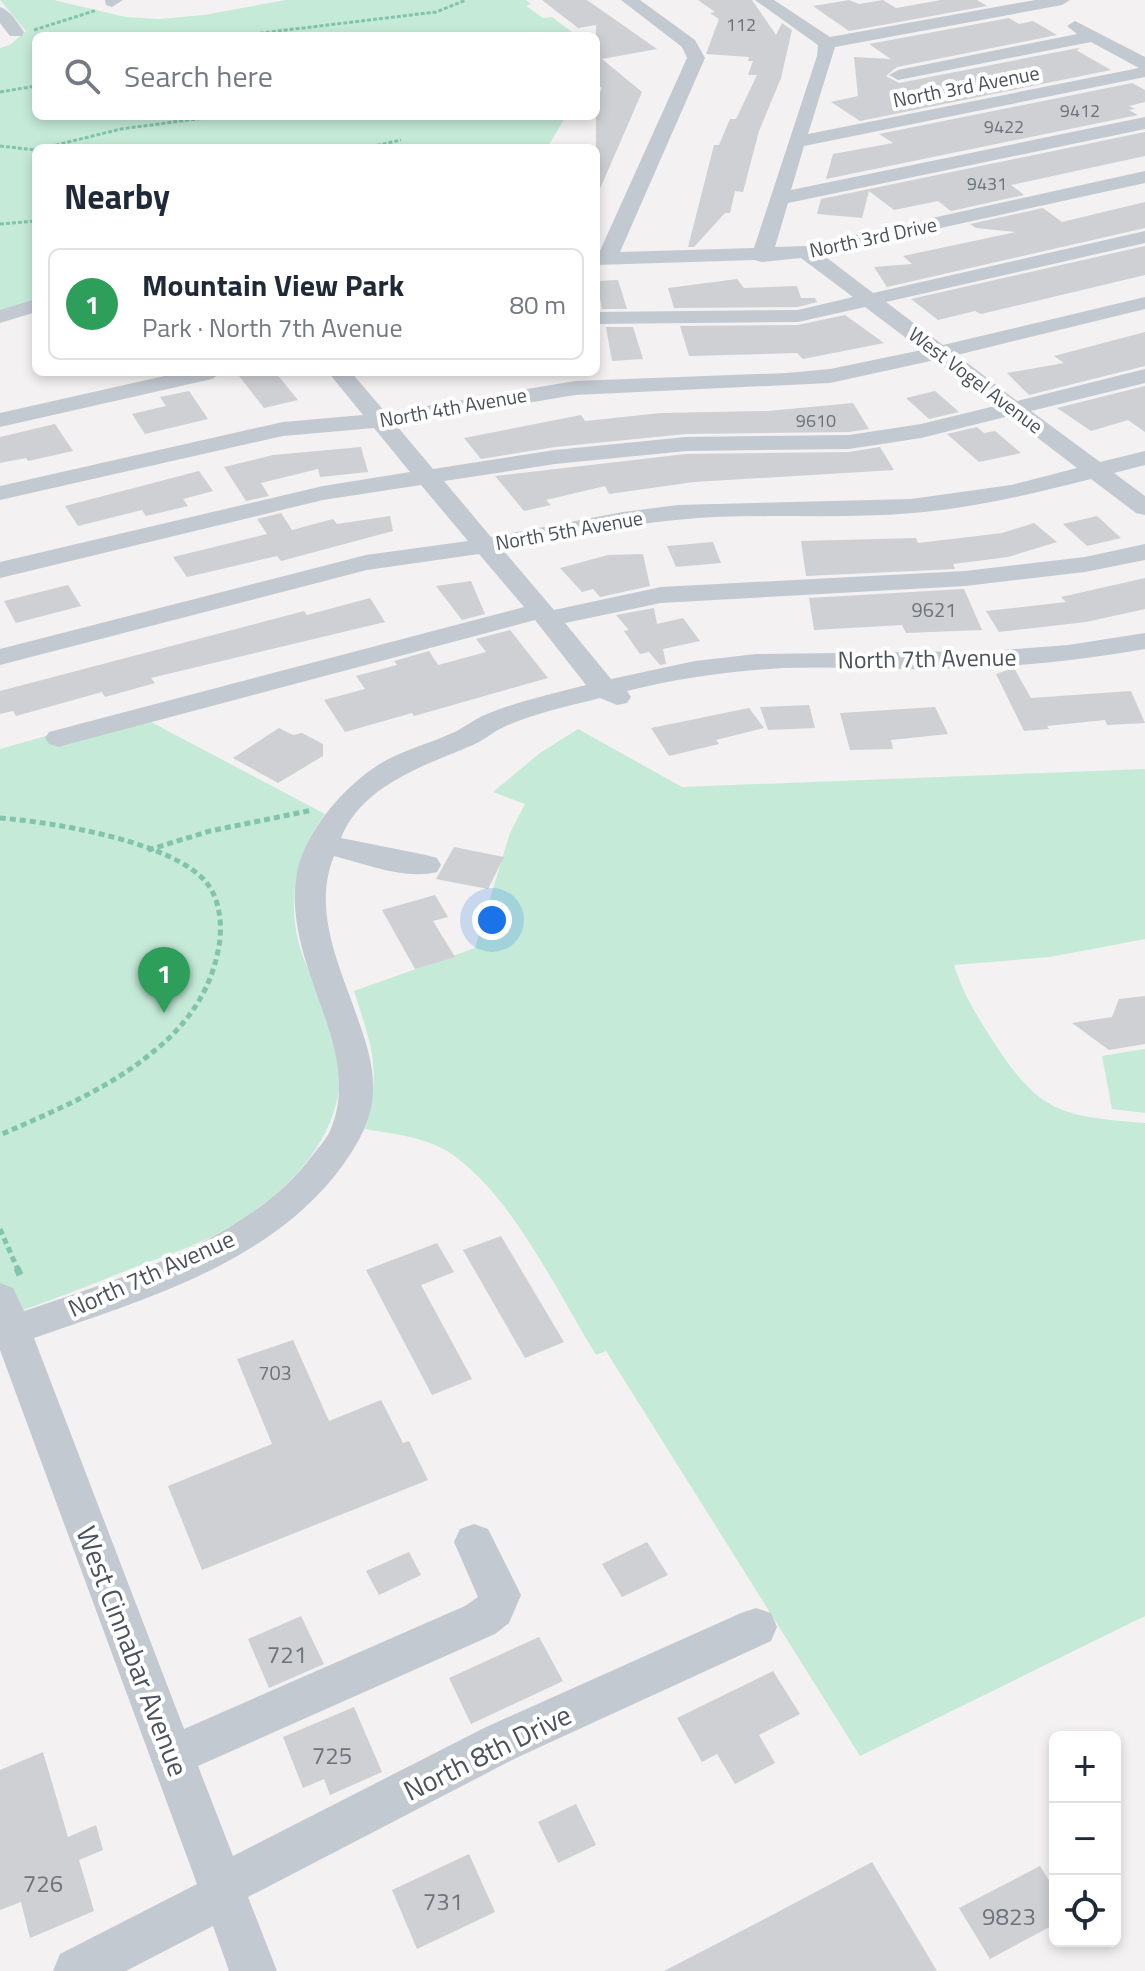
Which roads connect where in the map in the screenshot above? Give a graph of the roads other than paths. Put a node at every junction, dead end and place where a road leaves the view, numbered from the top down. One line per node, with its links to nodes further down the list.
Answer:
1 (629, 0): 19 (street)
2 (763, 0): 8 (street)
3 (1062, 0): 4 (street)
4 (1031, 2): 7 (street); 8 (street)
5 (0, 12): 6 (street)
6 (20, 34)
7 (1093, 36): 9 (street); 11 (street)
8 (827, 43): 13 (street)
9 (1145, 64)
10 (1145, 72): 11 (street, North 3rd Avenue)
11 (954, 111): 13 (street, North 3rd Avenue)
12 (1145, 123): 15 (street)
13 (796, 142): 15 (street)
14 (1145, 177): 17 (street, North 3rd Drive)
15 (778, 199): 18 (street)
16 (1145, 237): 20 (street)
17 (806, 252): 18 (street, North 3rd Drive); 20 (street, West Vogel Avenue)
18 (762, 256): 19 (street, North 3rd Drive)
19 (601, 259)
20 (871, 301): 24 (street); 25 (street, West Vogel Avenue)
21 (1145, 303): 25 (street, North 4th Avenue)
22 (32, 306): 23 (street)
23 (0, 317)
24 (600, 318)
25 (940, 353): 29 (street, West Vogel Avenue); 31 (street, North 4th Avenue)
26 (194, 376): 30 (street)
27 (342, 376): 31 (street)
28 (1145, 376): 29 (street)
29 (1015, 410): 33 (street, West Vogel Avenue); 34 (street)
30 (0, 420)
31 (380, 421): 34 (street); 35 (street, North 4th Avenue)
32 (1145, 458): 33 (street, North 5th Avenue)
33 (1096, 471): 36 (street, West Vogel Avenue); 37 (street, North 5th Avenue)
34 (428, 477): 37 (street); 39 (street)
35 (0, 493)
36 (1145, 508)
37 (486, 544): 40 (street); 42 (street, North 5th Avenue)
38 (1145, 552): 40 (street)
39 (0, 570)
40 (550, 621): 43 (street); 44 (street)
41 (1145, 641): 43 (street, North 7th Avenue)
42 (0, 657)
43 (610, 692): 45 (street, North 7th Avenue)
44 (59, 738)
45 (322, 843): 46 (street); 47 (street, North 7th Avenue)
46 (426, 865)
47 (4, 1321): 50 (street, West Cinnabar Avenue)
48 (474, 1542): 50 (street)
49 (756, 1627): 51 (street, North 8th Drive)
50 (173, 1755): 51 (street, West Cinnabar Avenue)
51 (223, 1890): 52 (street, North 8th Drive); 53 (street, West Cinnabar Avenue)
52 (77, 1971)
53 (253, 1971)

